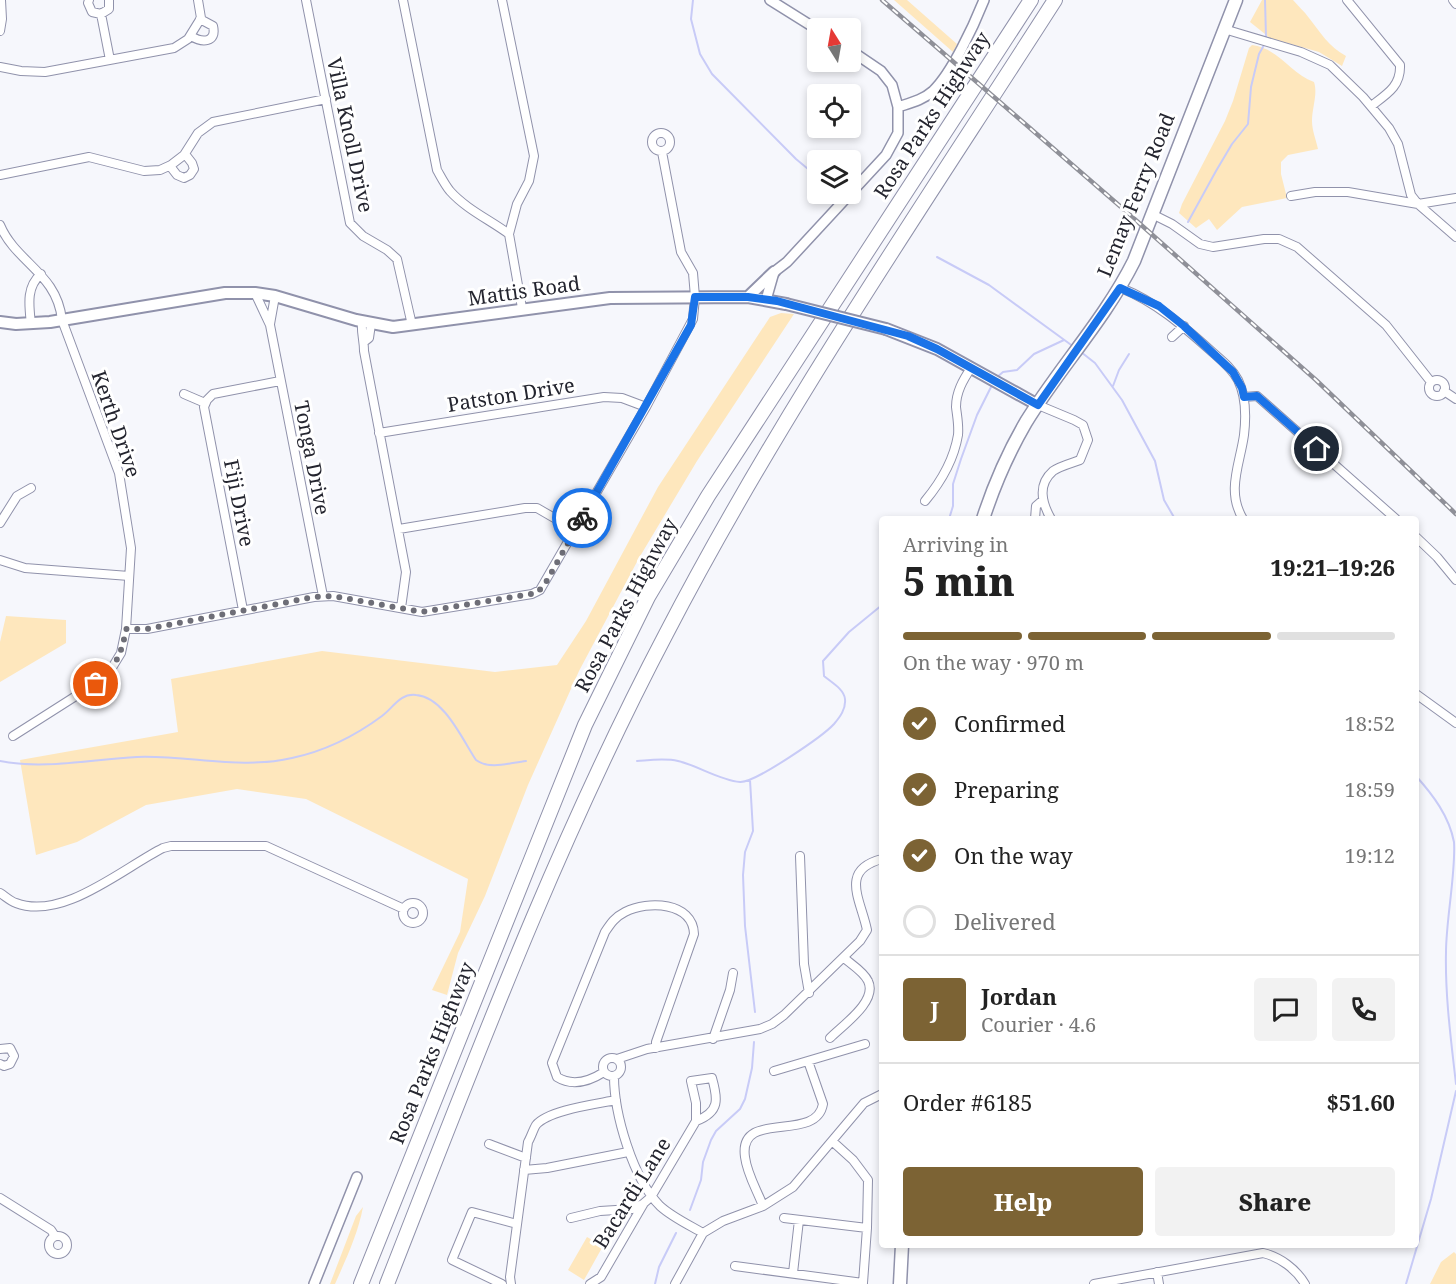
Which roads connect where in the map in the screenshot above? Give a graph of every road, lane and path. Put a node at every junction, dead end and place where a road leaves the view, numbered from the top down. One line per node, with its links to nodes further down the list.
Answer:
1 (1, 0): 17 (street)
2 (89, 0): 16 (street)
3 (109, 0): 16 (street)
4 (198, 0): 18 (street)
5 (306, 0): 26 (street, Villa Knoll Drive)
6 (404, 0): 38 (street)
7 (502, 0): 38 (street)
8 (770, 0): 19 (street)
9 (984, 0): 28 (street)
10 (1031, 0): 134 (highway, Rosa Parks Highway)
11 (1054, 0): 135 (highway, Rosa Parks Highway)
12 (1236, 0): 20 (main road, Lemay Ferry Road)
13 (1347, 0): 27 (street)
14 (1453, 0): 15 (street)
15 (1456, 4)
16 (101, 15): 24 (street)
17 (1, 19): 21 (street)
18 (200, 19): 22 (street); 22 (street)
19 (807, 23)
20 (1224, 29): 27 (street); 36 (main road, Lemay Ferry Road)
21 (0, 31)
22 (191, 36): 24 (street)
23 (861, 57): 28 (street)
24 (110, 60): 25 (street)
25 (0, 67)
26 (326, 99): 30 (street); 54 (street, Villa Knoll Drive)
27 (1371, 106): 35 (street)
28 (898, 107): 40 (street)
29 (662, 152): 45 (street)
30 (185, 154): 31 (street); 31 (street)
31 (170, 166): 32 (street)
32 (0, 175)
33 (1291, 196): 35 (street)
34 (1456, 198): 35 (street)
35 (1418, 204): 39 (street)
36 (1152, 214): 42 (main road, Lemay Ferry Road); 59 (street)
37 (0, 225): 41 (street, Kerth Drive)
38 (509, 234): 48 (street)
39 (1456, 237)
40 (774, 272): 46 (main road); 47 (street)
41 (40, 274): 49 (street, Kerth Drive); 52 (street)
42 (1120, 288): 55 (street); 65 (main road, Lemay Ferry Road)
43 (255, 293): 44 (main road, Mattis Road); 49 (main road, Mattis Road); 53 (street, Tonga Drive)
44 (276, 296): 51 (main road, Mattis Road); 53 (street, Tonga Drive)
45 (695, 297): 46 (main road, Mattis Road); 48 (main road, Mattis Road); 66 (street)
46 (748, 297): 47 (main road, Mattis Road)
47 (766, 300): 57 (main road, Mattis Road, bridge)
48 (522, 308): 54 (main road, Mattis Road)
49 (62, 320): 52 (main road, Mattis Road); 81 (street, Kerth Drive)
50 (0, 322): 52 (main road, Mattis Road)
51 (366, 323): 54 (main road, Mattis Road); 67 (street)
52 (31, 324)
53 (270, 325): 58 (street, Tonga Drive)
54 (412, 326)
55 (1184, 326): 56 (street); 62 (street)
56 (1172, 337)
57 (971, 368): 65 (main road, Mattis Road); 70 (street)
58 (280, 381): 64 (street); 83 (street, Tonga Drive)
59 (1431, 382): 60 (street); 60 (street)
60 (1444, 391): 63 (street)
61 (184, 394): 64 (street)
62 (1244, 397): 74 (street); 75 (street)
63 (1456, 399)
64 (205, 403): 85 (street, Fiji Drive)
65 (1038, 405): 69 (street); 71 (main road, Lemay Ferry Road)
66 (646, 407): 67 (street, Patston Drive); 78 (street)
67 (380, 432): 77 (street)
68 (31, 488): 76 (street)
69 (1043, 500): 72 (street); 73 (street)
70 (925, 501)
71 (984, 516)
72 (1035, 516)
73 (1049, 516)
74 (1242, 516)
75 (1393, 516)
76 (0, 523)
77 (399, 530): 78 (street); 84 (street)
78 (575, 530): 84 (street)
79 (1419, 540): 82 (street)
80 (0, 560): 81 (street)
81 (129, 576): 86 (street, Kerth Drive)
82 (1456, 580)
83 (323, 596): 84 (street); 85 (street)
84 (401, 608)
85 (243, 610): 86 (street)
86 (126, 629): 89 (street, Kerth Drive)
87 (1419, 696): 88 (street)
88 (1456, 723)
89 (13, 736)
90 (800, 856): 96 (street)
91 (879, 860): 94 (street)
92 (0, 893): 93 (street)
93 (404, 909)
94 (844, 958): 96 (street); 98 (street)
95 (733, 973): 97 (street)
96 (809, 993): 97 (street)
97 (713, 1038): 101 (street)
98 (830, 1038)
99 (865, 1044): 103 (street)
100 (0, 1048): 104 (street)
101 (656, 1048): 102 (street); 106 (street)
102 (617, 1059): 106 (street); 107 (street)
103 (808, 1060): 105 (street); 120 (street)
104 (0, 1064)
105 (774, 1071)
106 (604, 1072): 107 (street)
107 (614, 1076): 109 (street)
108 (879, 1096): 111 (street)
109 (616, 1100): 113 (street); 114 (street)
110 (696, 1121): 110 (street, Bacardi Lane); 117 (street, Bacardi Lane)
111 (832, 1141): 120 (street); 125 (street)
112 (489, 1144): 114 (street)
113 (628, 1152): 115 (street); 117 (street)
114 (526, 1158): 115 (street)
115 (524, 1170): 124 (street)
116 (357, 1177): 133 (street)
117 (651, 1197): 119 (street, Bacardi Lane); 126 (street)
118 (0, 1198): 127 (street)
119 (644, 1203): 121 (street); 132 (street, Bacardi Lane)
120 (763, 1206): 126 (street)
121 (571, 1218)
122 (784, 1218): 123 (street)
123 (799, 1220): 125 (street); 131 (street)
124 (517, 1224): 136 (street); 137 (street)
125 (867, 1228): 131 (street)
126 (703, 1233): 138 (street)
127 (55, 1236)
128 (902, 1248): 139 (main road)
129 (735, 1266): 131 (street)
130 (1157, 1272): 140 (street); 141 (street); 142 (street)
131 (793, 1274)
132 (593, 1283)
133 (314, 1284)
134 (360, 1284)
135 (387, 1284)
136 (501, 1284)
137 (511, 1284)
138 (675, 1284)
139 (900, 1284)
140 (1094, 1284)
141 (1159, 1284)
142 (1305, 1284)

